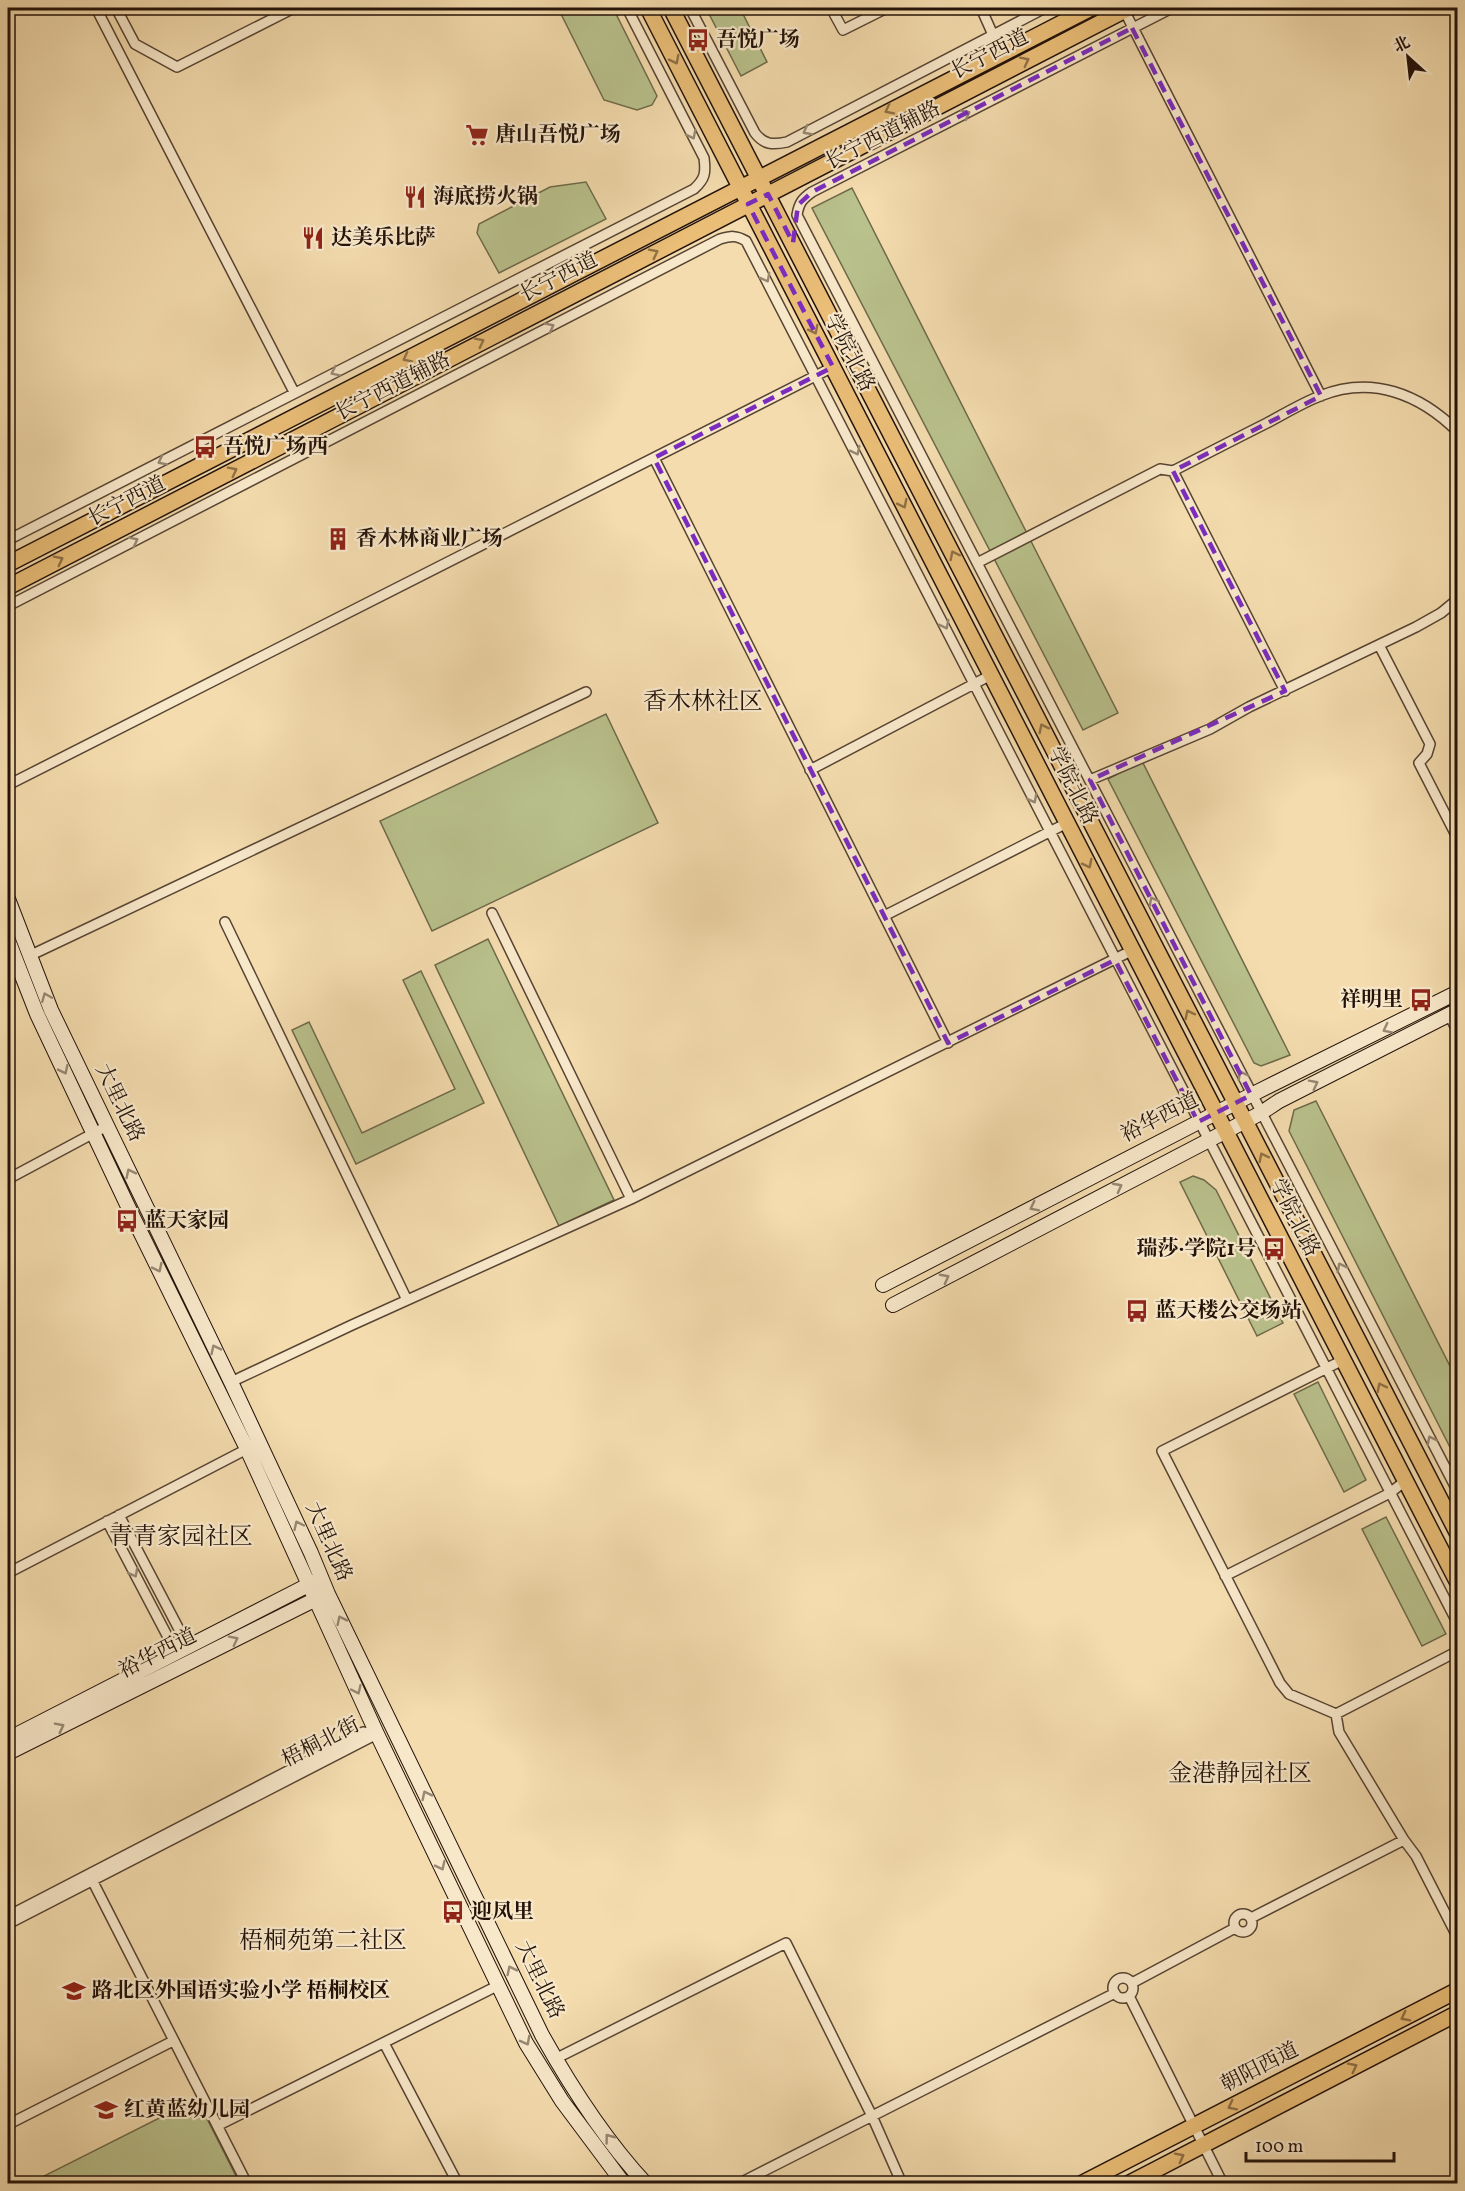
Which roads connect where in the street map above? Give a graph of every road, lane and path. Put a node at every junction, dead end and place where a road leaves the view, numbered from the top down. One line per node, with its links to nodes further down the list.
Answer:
1 (96, 8): 24 (street)
2 (116, 8): 3 (street)
3 (294, 8)
4 (627, 8): 24 (street, 长宁西道辅路, one-way to 24)
5 (648, 8): 19 (main road, 学院北路, one-way to 19)
6 (671, 8): 18 (main road, 学院北路)
7 (690, 8): 16 (street, 长宁西道辅路, one-way to 7)
8 (831, 8): 9 (street)
9 (887, 8)
10 (981, 8): 16 (street)
11 (1045, 8): 16 (street, 长宁西道辅路)
12 (1091, 8): 17 (main road, 长宁西道)
13 (1172, 8): 15 (street, 长宁西道辅路)
14 (1127, 9): 15 (street); 20 (main road, 长宁西道, one-way to 14)
15 (1132, 28): 25 (street); 30 (street, 长宁西道辅路, one-way to 15)
16 (992, 34): 17 (street)
17 (1001, 53): 18 (main road, 长宁西道, one-way to 18)
18 (759, 176): 19 (main road, 长宁西道); 20 (main road, 学院北路)
19 (740, 187): 21 (main road, 学院北路); 31 (main road, 长宁西道, one-way to 31)
20 (768, 194): 21 (main road, 长宁西道); 37 (main road, 学院北路, one-way to 20)
21 (748, 204): 22 (main road, 学院北路, one-way to 22); 32 (main road, 长宁西道, one-way to 21)
22 (833, 367): 23 (street); 38 (main road, 学院北路, one-way to 38)
23 (817, 375): 27 (street); 34 (street, 长宁西道辅路, one-way to 23); 39 (street, one-way to 39)
24 (294, 392): 29 (street, 长宁西道辅路, one-way to 29)
25 (1321, 396): 26 (street); 28 (street)
26 (1458, 432)
27 (654, 458): 42 (street); 44 (street)
28 (1173, 471): 30 (street); 41 (street)
29 (8, 540)
30 (977, 563): 36 (street)
31 (8, 564)
32 (8, 587)
33 (1458, 599): 35 (street)
34 (8, 606)
35 (1379, 645): 41 (street); 47 (street)
36 (1027, 657): 37 (street); 43 (street)
37 (1010, 665): 38 (main road); 61 (main road, 学院北路, one-way to 37)
38 (991, 675): 39 (street); 45 (main road, 学院北路)
39 (975, 683): 42 (street); 46 (street, one-way to 46)
40 (586, 692): 54 (street)
41 (1285, 692): 43 (street)
42 (810, 770): 50 (street)
43 (1090, 780): 60 (street, one-way to 43)
44 (8, 785)
45 (1067, 823): 46 (street); 53 (main road, 学院北路, one-way to 53)
46 (1050, 832): 50 (street); 55 (street)
47 (1458, 840)
48 (8, 899): 54 (main road, 大里北路)
49 (492, 913): 71 (street)
50 (884, 916): 59 (street)
51 (225, 922): 73 (street)
52 (8, 940): 68 (main road, 大里北路, one-way to 68)
53 (1132, 950): 55 (street); 62 (main road, 学院北路)
54 (29, 956): 66 (main road, 大里北路, one-way to 54)
55 (1115, 959): 59 (street); 65 (street)
56 (1458, 992): 60 (main road, 裕华西道, one-way to 60)
57 (1453, 1012): 58 (street); 63 (main road, 裕华西道, one-way to 57)
58 (1458, 1032)
59 (948, 1043): 71 (street)
60 (1251, 1095): 61 (main road, 裕华西道); 63 (street)
61 (1235, 1103): 62 (main road, 裕华西道); 64 (main road, 学院北路)
62 (1216, 1113): 65 (main road, 裕华西道); 67 (main road, 学院北路)
63 (1261, 1113): 64 (main road, 裕华西道); 79 (street, one-way to 63)
64 (1244, 1121): 67 (main road, 裕华西道); 80 (main road, 学院北路, one-way to 64)
65 (1198, 1122): 69 (street); 72 (main road, 裕华西道, one-way to 72)
66 (107, 1126): 68 (street); 77 (main road, 大里北路, one-way to 66)
67 (1226, 1131): 69 (main road, 裕华西道); 75 (main road, 学院北路)
68 (94, 1132): 70 (street); 78 (main road, 大里北路, one-way to 78)
69 (1208, 1140): 74 (main road, 裕华西道, one-way to 69); 76 (street)
70 (8, 1179)
71 (631, 1199): 73 (street)
72 (883, 1285)
73 (407, 1300): 77 (street)
74 (893, 1305)
75 (1343, 1360): 76 (street); 81 (main road, 学院北路)
76 (1325, 1370): 83 (street); 88 (street)
77 (231, 1382): 89 (main road, 大里北路, one-way to 77)
78 (247, 1449): 84 (street); 89 (main road, 大里北路)
79 (1442, 1461): 80 (street); 82 (street)
80 (1425, 1472): 81 (main road); 86 (main road, 学院北路)
81 (1405, 1481): 83 (street); 90 (main road, 学院北路)
82 (1458, 1492)
83 (1390, 1493): 88 (street); 93 (street)
84 (119, 1515): 85 (street); 94 (street)
85 (107, 1521): 87 (street); 94 (street, one-way to 94)
86 (1458, 1534)
87 (8, 1572)
88 (1225, 1576): 96 (street)
89 (316, 1581): 91 (main road, 大里北路); 92 (main road, 大里北路); 94 (main road, 裕华西道)
90 (1458, 1583)
91 (328, 1594): 92 (main road, 裕华西道); 113 (main road, 大里北路, one-way to 91)
92 (315, 1599): 97 (main road, 大里北路, one-way to 97); 99 (main road, 裕华西道, one-way to 92)
93 (1458, 1624)
94 (183, 1649): 98 (main road, 裕华西道)
95 (1458, 1651): 96 (street)
96 (1336, 1714): 100 (street)
97 (377, 1734): 101 (street, 梧桐北街); 106 (main road, 大里北路, one-way to 106)
98 (8, 1739)
99 (8, 1753)
100 (1404, 1840): 104 (street); 105 (street)
101 (90, 1877): 102 (street, 梧桐北街); 103 (street, 梧桐北街); 111 (street)
102 (8, 1916)
103 (8, 1924)
104 (1458, 1938)
105 (1132, 1983): 108 (street); 109 (street)
106 (499, 1985): 112 (street); 121 (main road, 大里北路, one-way to 121)
107 (1458, 1990): 117 (main road, 朝阳西道, one-way to 117)
108 (1114, 1993): 109 (street); 114 (street)
109 (1129, 1996): 117 (street)
110 (1458, 2013): 118 (main road, 朝阳西道, one-way to 110)
111 (173, 2041): 115 (street); 116 (street)
112 (384, 2043): 116 (street); 120 (street)
113 (555, 2059): 114 (street); 122 (main road, 大里北路, one-way to 113)
114 (872, 2116): 123 (street); 124 (street)
115 (8, 2121)
116 (219, 2125): 119 (street)
117 (1195, 2125): 118 (street); 125 (main road, 朝阳西道)
118 (1203, 2145): 126 (main road, 朝阳西道, one-way to 118); 127 (street)
119 (247, 2184)
120 (458, 2184)
121 (624, 2184)
122 (646, 2184)
123 (738, 2184)
124 (903, 2184)
125 (1081, 2184)
126 (1128, 2184)
127 (1223, 2184)

